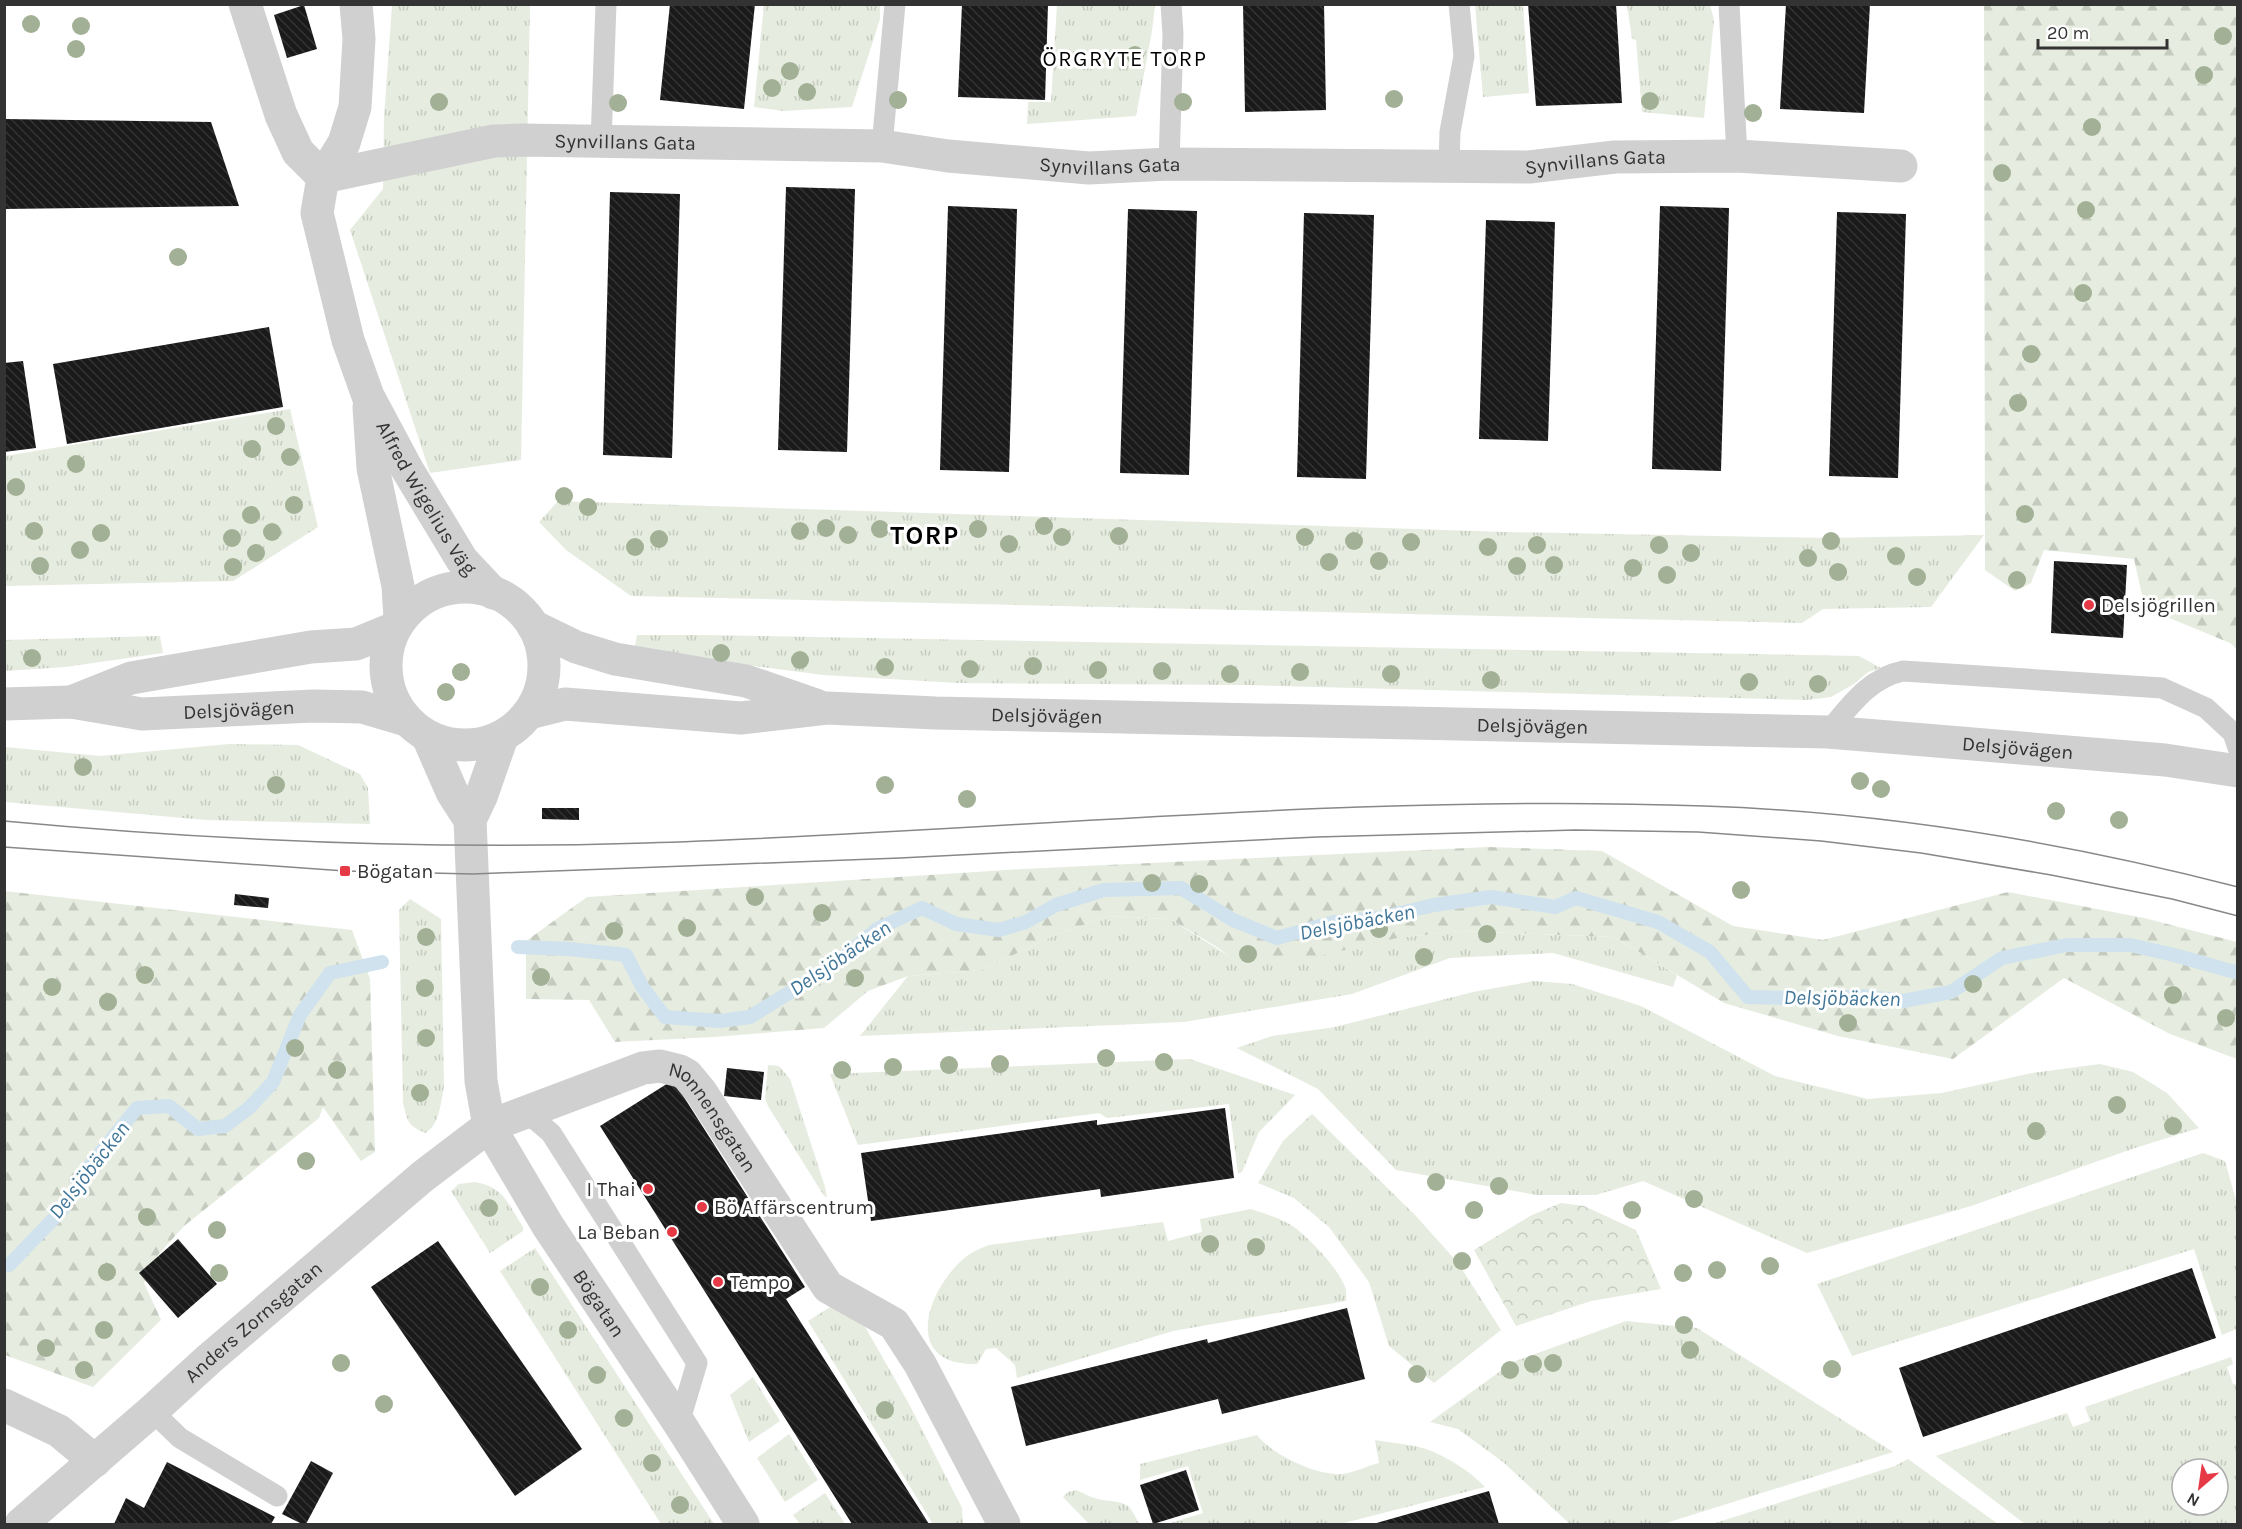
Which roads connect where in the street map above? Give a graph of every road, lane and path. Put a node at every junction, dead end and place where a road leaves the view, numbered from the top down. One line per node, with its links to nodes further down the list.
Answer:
1 (245, 4): 14 (street)
2 (356, 4): 14 (street, Alfred Wigelius Väg)
3 (606, 4): 8 (lane)
4 (895, 4): 9 (lane)
5 (1171, 4): 11 (lane)
6 (1459, 4): 12 (lane)
7 (1729, 4): 10 (lane)
8 (601, 142): 9 (street, Synvillans Gata); 14 (street, Synvillans Gata)
9 (882, 146): 11 (street, Synvillans Gata)
10 (1737, 156): 12 (street, Synvillans Gata); 13 (street, Synvillans Gata)
11 (1169, 164): 12 (street, Synvillans Gata)
12 (1449, 165)
13 (1901, 166)
14 (322, 177): 15 (street, Alfred Wigelius Väg)
15 (368, 396): 16 (street, Alfred Wigelius Väg); 17 (street, Alfred Wigelius Väg)
16 (494, 593): 17 (street); 18 (street)
17 (398, 624): 19 (street, Delsjövägen); 23 (street)
18 (533, 626): 21 (street, Delsjövägen); 22 (street)
19 (71, 702): 20 (street, Delsjövägen); 23 (street, Delsjövägen)
20 (4, 704)
21 (826, 708): 22 (street, Delsjövägen); 24 (street, Delsjövägen)
22 (529, 713): 25 (street)
23 (417, 728): 25 (street); 28 (street)
24 (1828, 732): 26 (lane); 27 (street, Delsjövägen)
25 (502, 737): 28 (street, Bögatan)
26 (2238, 748)
27 (2238, 771)
28 (470, 820): 30 (street, Bögatan)
29 (526, 1112): 30 (street, Nonnensgatan); 33 (lane); 38 (street, Nonnensgatan)
30 (489, 1126): 32 (street, Anders Zornsgatan); 33 (street, Bögatan)
31 (4, 1405): 34 (street)
32 (152, 1411): 34 (street, Anders Zornsgatan); 35 (lane)
33 (679, 1424): 37 (street, Bögatan)
34 (95, 1461): 36 (street, Anders Zornsgatan)
35 (278, 1496)
36 (21, 1524)
37 (743, 1524)
38 (1004, 1524)

